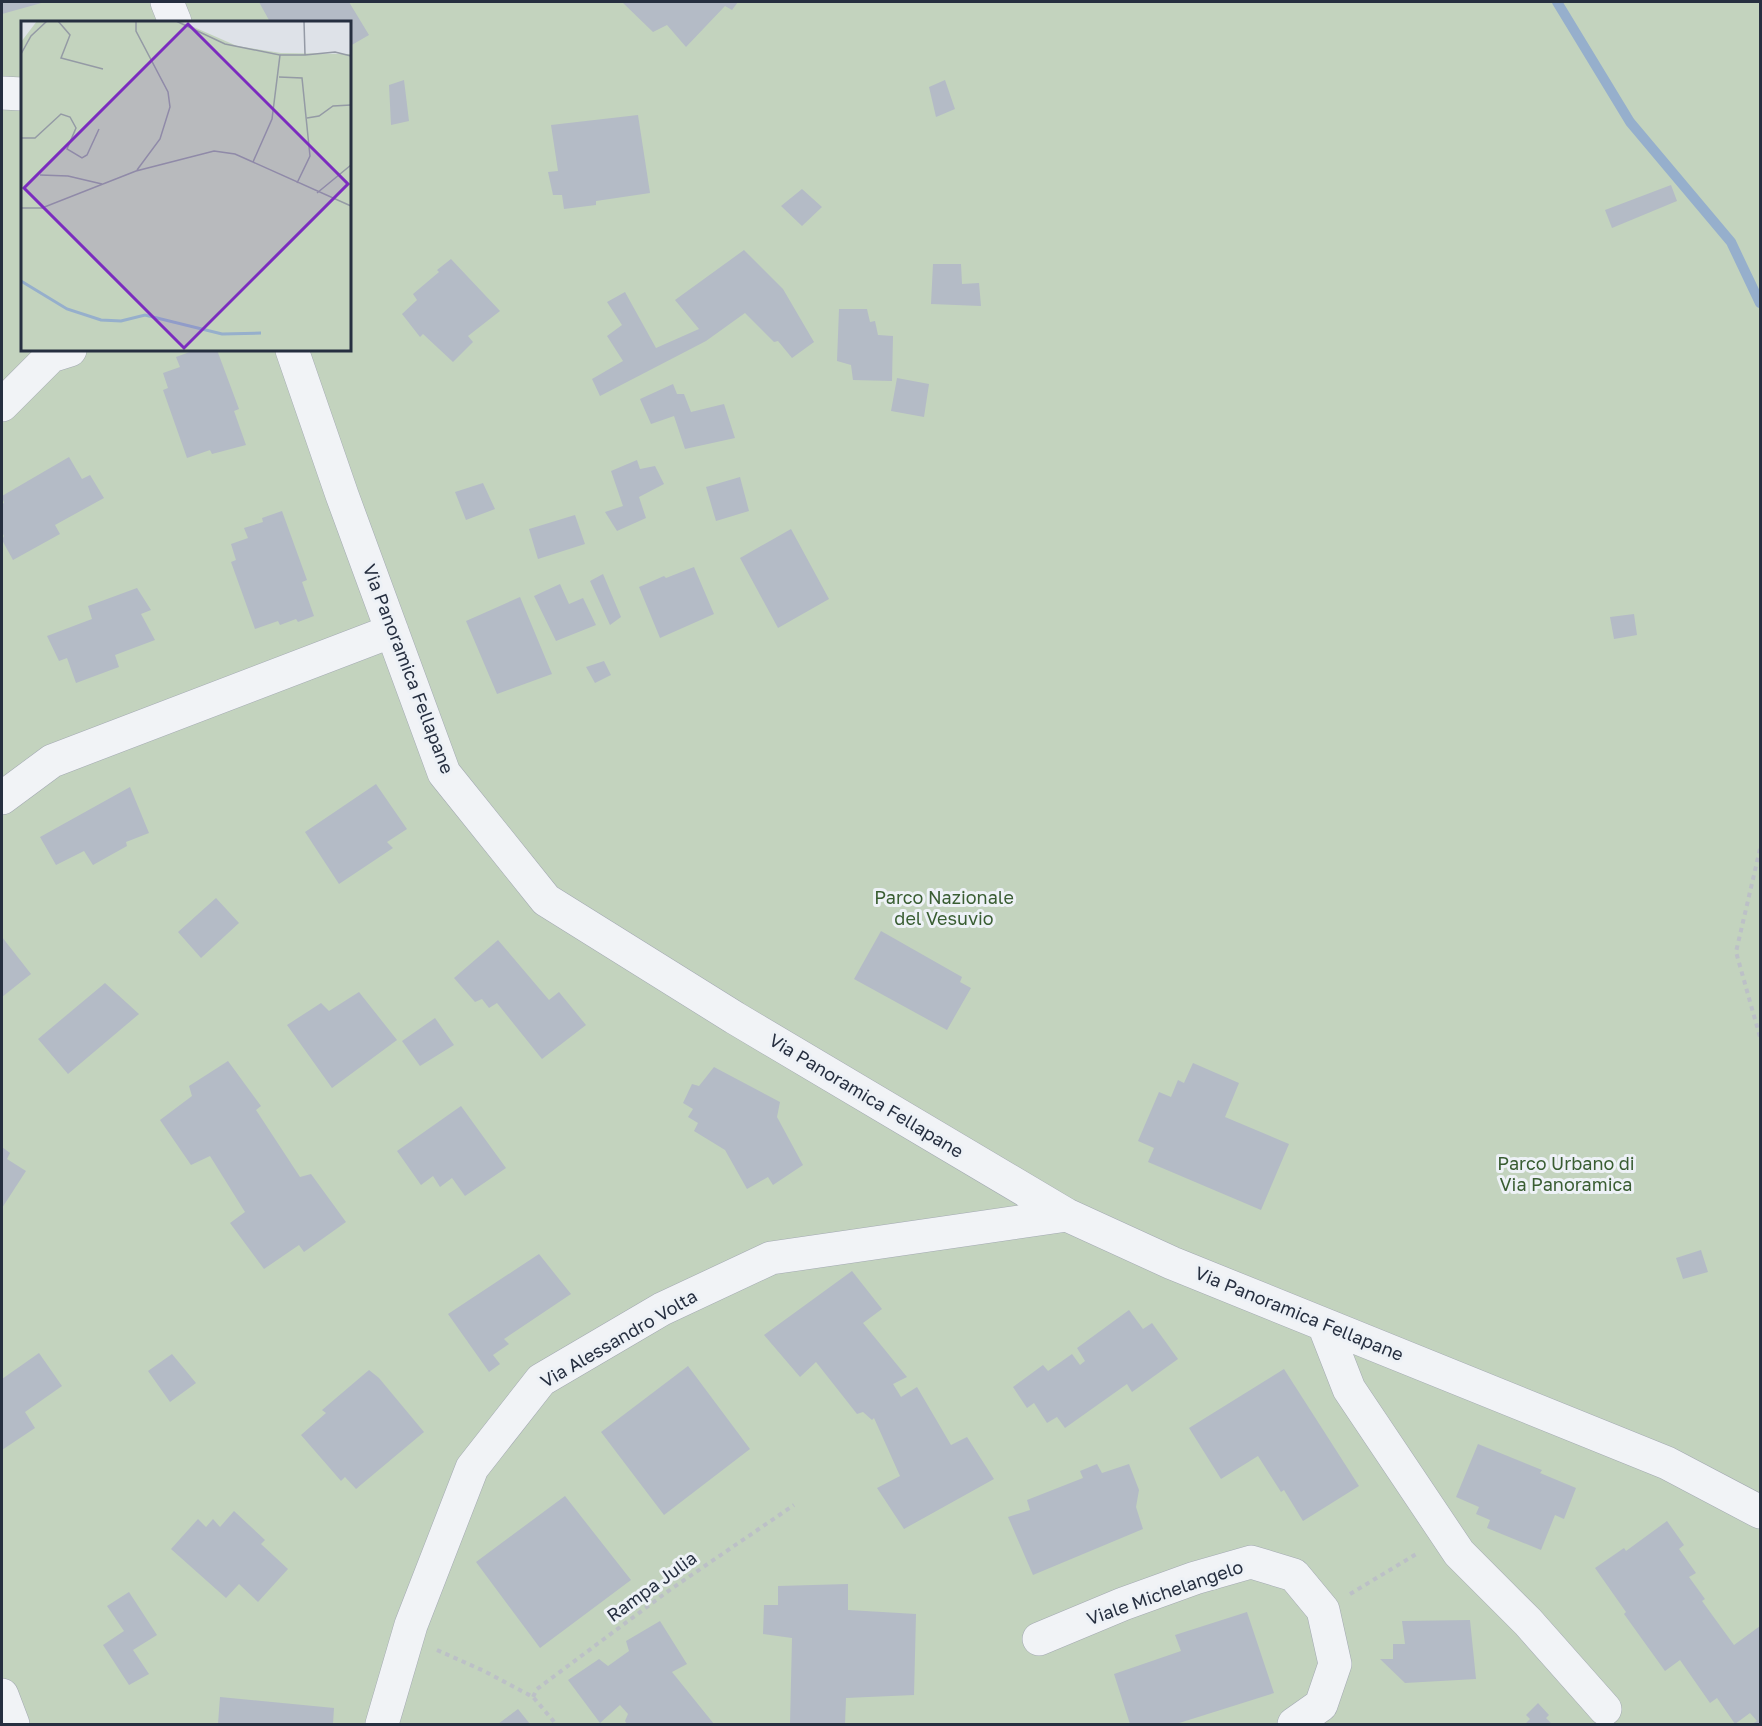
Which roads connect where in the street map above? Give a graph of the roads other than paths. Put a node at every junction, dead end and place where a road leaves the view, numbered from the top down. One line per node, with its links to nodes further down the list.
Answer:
1 (167, 2): 2 (street)
2 (175, 21)
3 (2, 93): 4 (street)
4 (21, 94)
5 (67, 351): 7 (street)
6 (292, 351): 8 (street, Via Panoramica Fellapane)
7 (2, 405)
8 (392, 631): 9 (street); 10 (street, Via Panoramica Fellapane)
9 (2, 798)
10 (1067, 1215): 11 (street, Via Panoramica Fellapane); 17 (street, Via Alessandro Volta)
11 (1324, 1325): 12 (street, Via Panoramica Fellapane); 15 (street)
12 (1761, 1512)
13 (1040, 1639): 18 (street, Viale Michelangelo)
14 (2, 1695): 16 (street)
15 (1605, 1709)
16 (13, 1725)
17 (382, 1725)
18 (1294, 1725)

